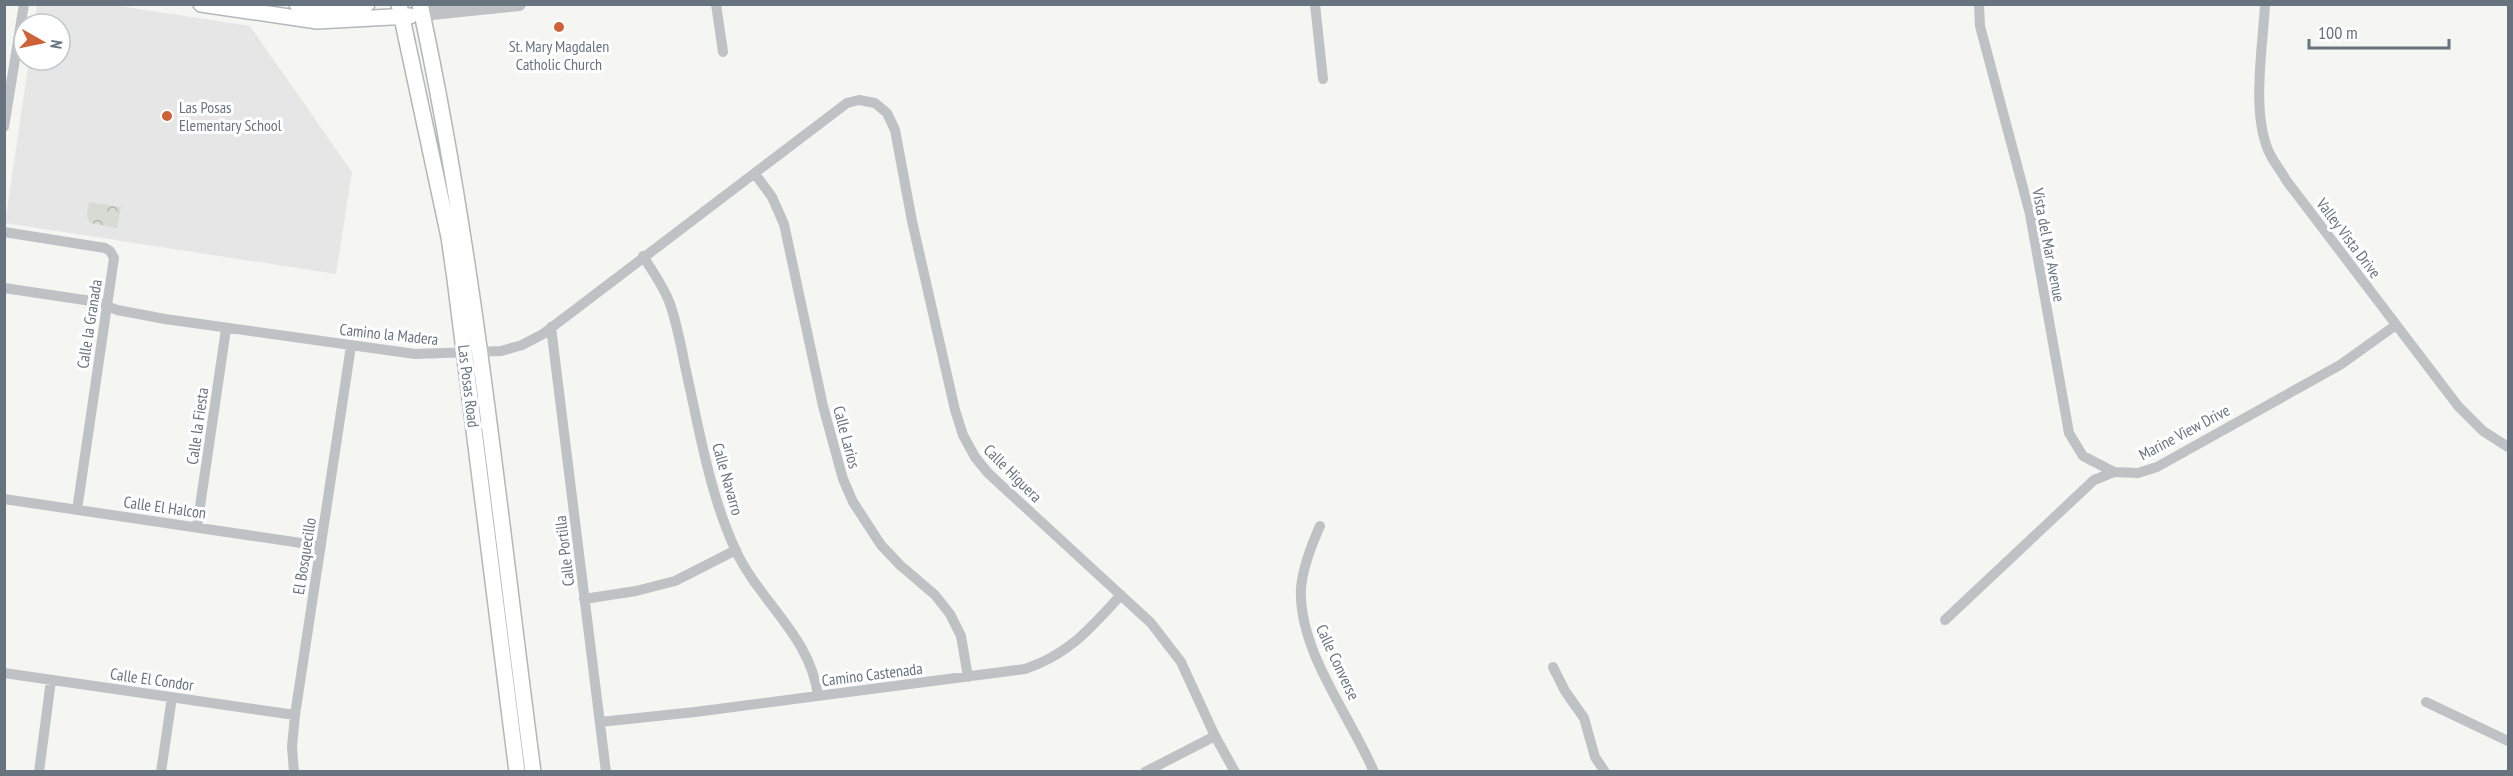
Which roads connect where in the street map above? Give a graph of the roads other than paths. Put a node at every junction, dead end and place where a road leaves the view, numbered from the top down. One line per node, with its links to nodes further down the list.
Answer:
1 (24, 4): 12 (street)
2 (201, 4): 11 (main road)
3 (297, 4): 4 (main road)
4 (367, 4)
5 (519, 4): 10 (street)
6 (716, 4): 13 (street)
7 (1315, 4): 14 (street)
8 (1978, 4): 28 (street, Vista del Mar Avenue)
9 (2265, 4): 22 (street, Valley Vista Drive)
10 (421, 9): 11 (main road); 26 (main road, Las Posas Road)
11 (400, 10): 26 (main road, Las Posas Road)
12 (11, 46): 16 (street)
13 (723, 52)
14 (1323, 79)
15 (875, 103): 17 (street, Camino la Madera); 35 (street, Calle Higuera)
16 (4, 127)
17 (755, 174): 19 (street, Camino la Madera); 40 (street, Calle Larios)
18 (4, 232): 21 (street, Calle la Granada)
19 (643, 256): 23 (street, Camino la Madera); 34 (street, Calle Navarro)
20 (4, 288): 21 (street, Camino la Madera)
21 (107, 306): 24 (street, Camino la Madera); 30 (street, Calle la Granada)
22 (2396, 325): 27 (street, Valley Vista Drive); 28 (street, Marine View Drive)
23 (551, 327): 26 (street, Camino la Madera); 36 (street, Calle Portilla)
24 (226, 328): 25 (street, Camino la Madera); 32 (street, Calle la Fiesta)
25 (351, 346): 26 (street, Camino la Madera); 33 (street, El Bosquecillo)
26 (472, 353): 53 (main road, Las Posas Road); 54 (main road, Las Posas Road)
27 (2508, 447)
28 (2114, 472): 37 (street, Marine View Drive)
29 (4, 499): 30 (street, Calle El Halcon)
30 (77, 510): 32 (street, Calle El Halcon)
31 (1320, 526): 58 (street, Calle Converse)
32 (197, 527): 33 (street, Calle El Halcon)
33 (321, 546): 45 (street, El Bosquecillo)
34 (736, 550): 36 (street); 42 (street, Calle Navarro)
35 (1121, 595): 40 (street, Camino Castenada); 47 (street, Calle Higuera)
36 (584, 599): 46 (street, Calle Portilla)
37 (1945, 620)
38 (1553, 667): 49 (street)
39 (4, 674): 41 (street, Calle El Condor)
40 (968, 677): 42 (street, Camino Castenada)
41 (51, 680): 43 (street, Calle El Condor); 50 (street)
42 (818, 696): 46 (street, Camino Castenada)
43 (172, 697): 45 (street, Calle El Condor); 51 (street)
44 (2426, 702): 48 (street)
45 (295, 716): 52 (street, El Bosquecillo)
46 (600, 722): 55 (street, Calle Portilla)
47 (1215, 736): 56 (street); 57 (street, Calle Higuera)
48 (2508, 741)
49 (1601, 770)
50 (39, 771)
51 (160, 771)
52 (294, 771)
53 (517, 771)
54 (533, 771)
55 (606, 771)
56 (1145, 771)
57 (1235, 771)
58 (1374, 771)

